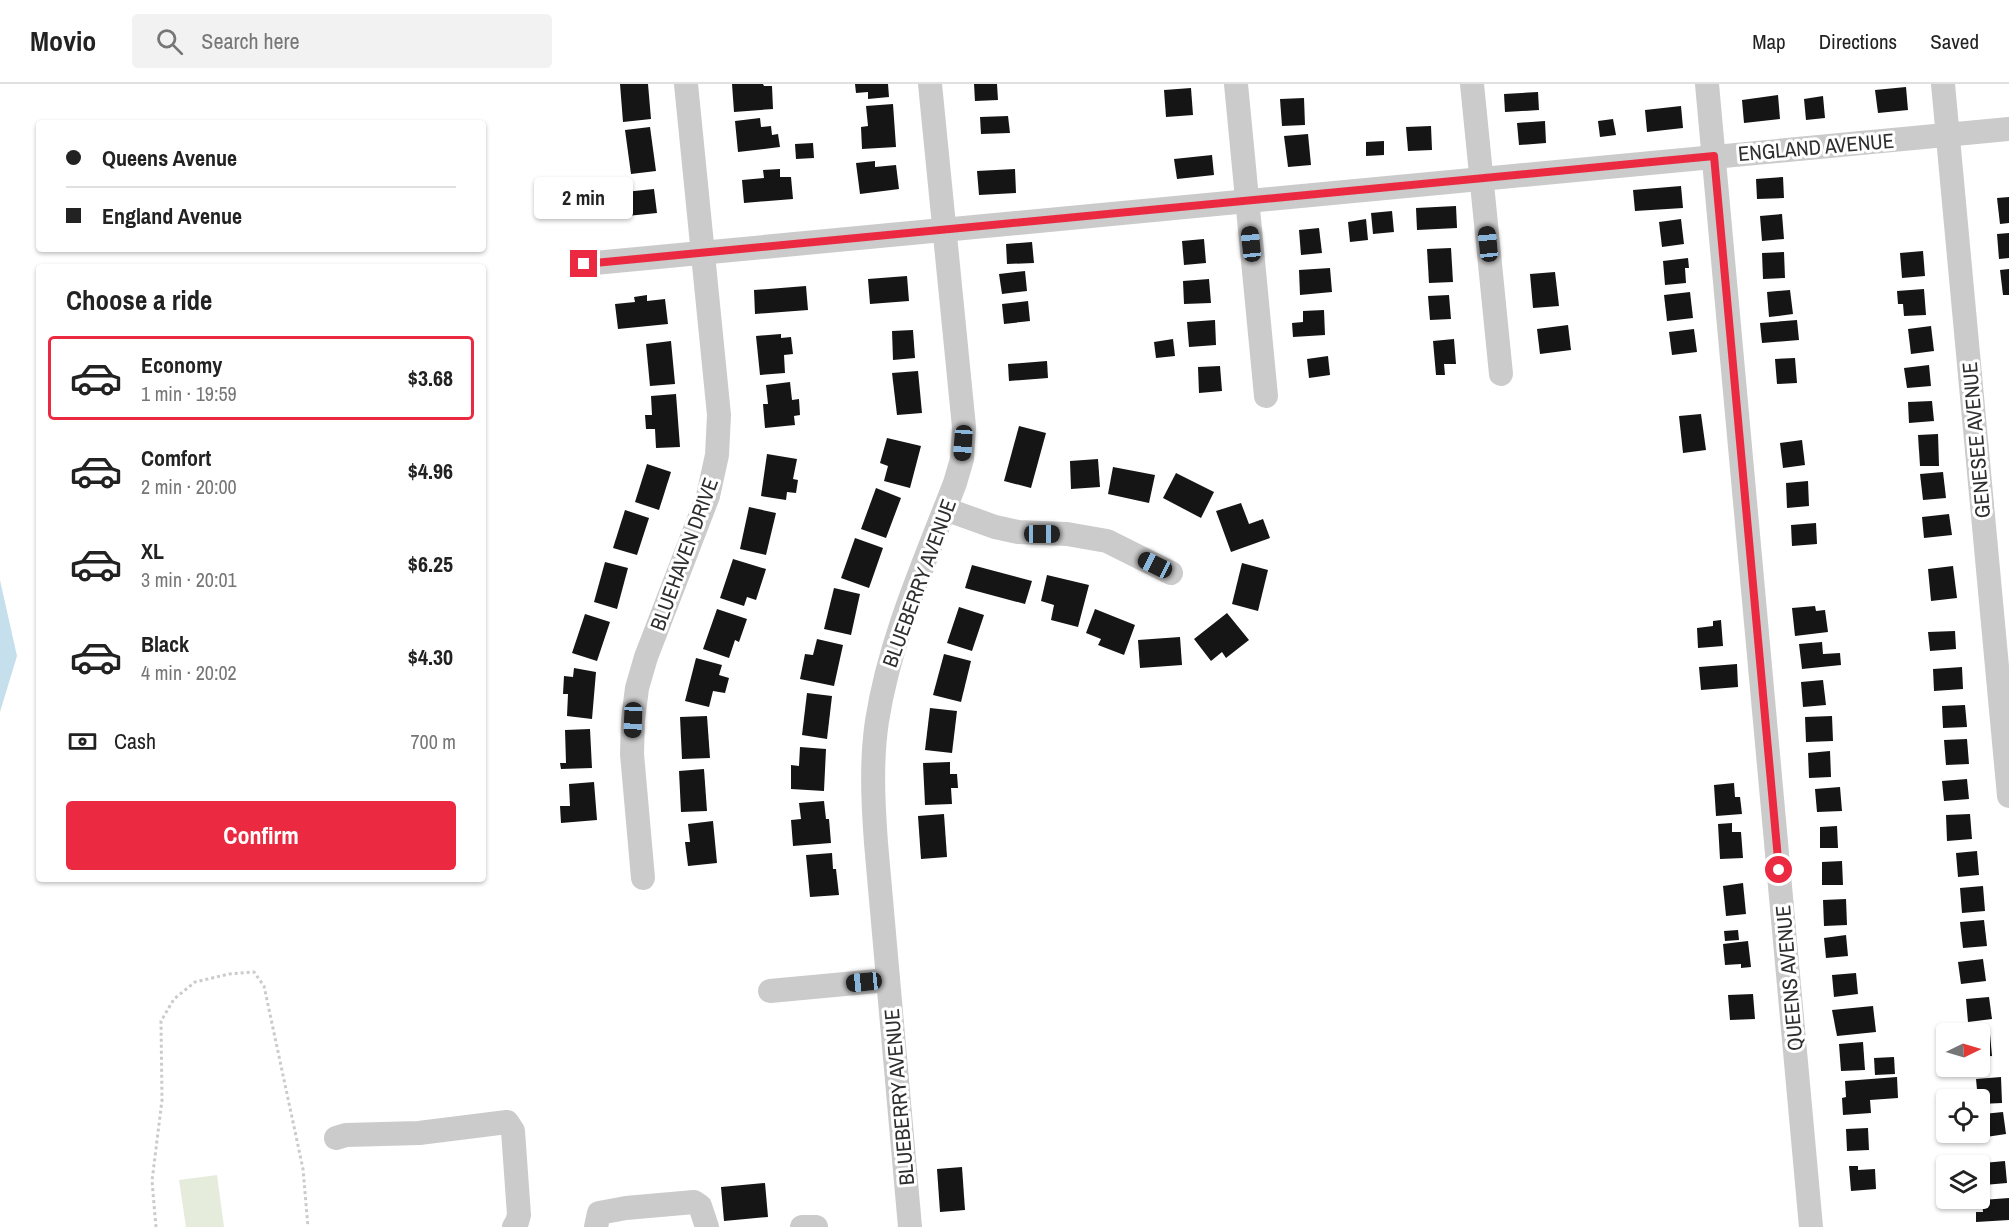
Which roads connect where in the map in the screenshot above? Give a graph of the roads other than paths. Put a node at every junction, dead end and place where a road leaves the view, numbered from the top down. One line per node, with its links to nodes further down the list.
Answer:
1 (686, 84): 13 (street, BLUEHAVEN DRIVE)
2 (930, 84): 12 (street, BLUEBERRY AVENUE)
3 (1236, 84): 11 (street)
4 (1472, 84): 10 (street)
5 (1707, 84): 9 (street, QUEENS AVENUE)
6 (1942, 84): 8 (street, GENESEE AVENUE)
7 (2009, 129): 8 (street, ENGLAND AVENUE)
8 (1947, 134): 9 (street, ENGLAND AVENUE); 19 (street, GENESEE AVENUE)
9 (1714, 156): 10 (street, ENGLAND AVENUE); 30 (street, QUEENS AVENUE)
10 (1482, 178): 11 (street, ENGLAND AVENUE); 15 (street)
11 (1247, 201): 12 (street, ENGLAND AVENUE); 16 (street)
12 (945, 229): 13 (street, ENGLAND AVENUE); 17 (street, BLUEBERRY AVENUE)
13 (703, 253): 14 (street, ENGLAND AVENUE); 20 (street, BLUEHAVEN DRIVE)
14 (584, 264)
15 (1501, 374)
16 (1266, 396)
17 (945, 509): 18 (street); 21 (street, BLUEBERRY AVENUE)
18 (1171, 573)
19 (2009, 796)
20 (644, 878)
21 (888, 980): 22 (street); 29 (street, BLUEBERRY AVENUE)
22 (770, 992)
23 (336, 1138): 24 (street)
24 (514, 1227)
25 (596, 1227): 26 (street)
26 (707, 1227)
27 (802, 1227): 28 (street)
28 (816, 1227)
29 (910, 1227)
30 (1811, 1227)

